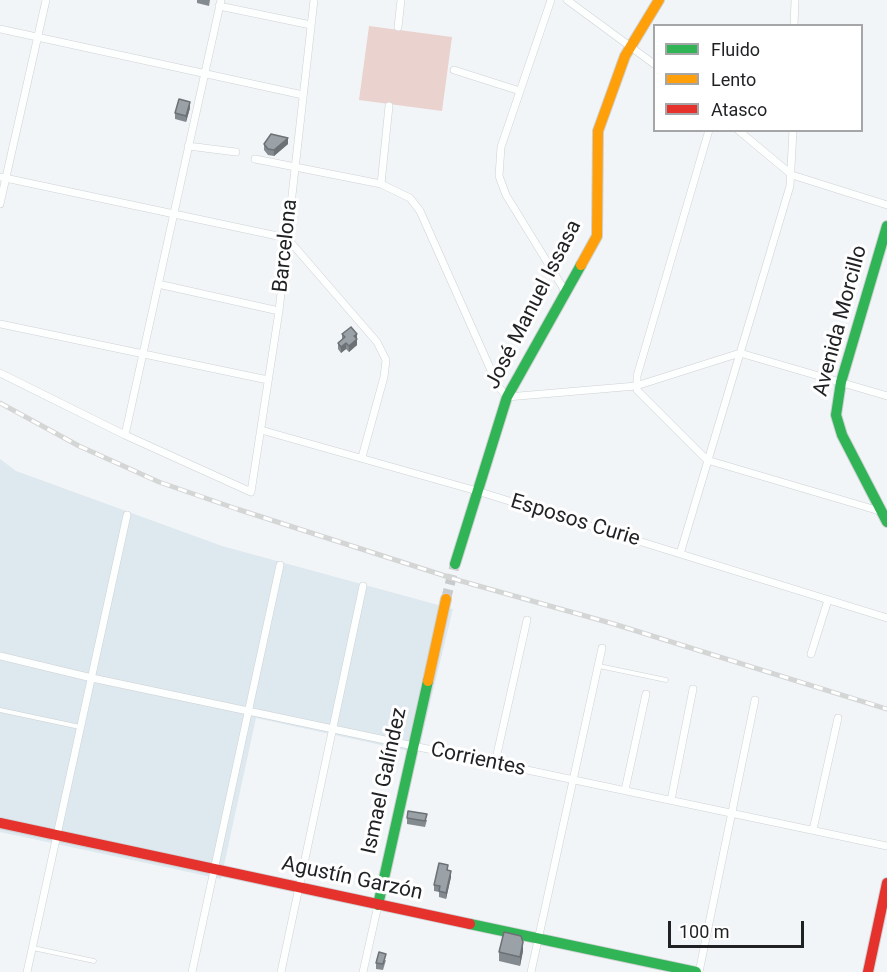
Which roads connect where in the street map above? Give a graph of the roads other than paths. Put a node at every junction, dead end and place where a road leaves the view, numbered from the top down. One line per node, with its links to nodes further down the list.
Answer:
1 (46, 0): 13 (street)
2 (314, 0): 10 (street, Barcelona)
3 (402, 0): 11 (street)
4 (551, 0): 18 (street)
5 (567, 0): 14 (street)
6 (659, 0): 14 (main road, José Manuel Issasa)
7 (795, 0): 9 (street)
8 (220, 3): 10 (street); 17 (street)
9 (794, 24)
10 (311, 25): 19 (street, Barcelona)
11 (398, 27)
12 (0, 29): 13 (street)
13 (38, 37): 17 (street); 29 (street)
14 (630, 45): 15 (street); 37 (main road, José Manuel Issasa)
15 (653, 63)
16 (454, 70): 18 (street)
17 (205, 74): 19 (street); 24 (street)
18 (520, 91): 37 (street)
19 (303, 96): 27 (street, Barcelona)
20 (389, 106): 30 (street)
21 (708, 132): 45 (street)
22 (740, 132): 28 (street)
23 (793, 132): 28 (street)
24 (188, 146): 25 (street); 33 (street)
25 (236, 152)
26 (255, 159): 27 (street)
27 (295, 168): 30 (street); 35 (street, Barcelona)
28 (792, 175): 32 (street); 40 (street)
29 (3, 178): 31 (street); 33 (street)
30 (381, 184): 47 (street)
31 (0, 204)
32 (887, 205)
33 (173, 214): 35 (street); 36 (street)
34 (887, 226): 44 (main road, Avenida Morcillo)
35 (287, 238): 38 (street, Barcelona); 50 (street)
36 (158, 284): 38 (street); 41 (street)
37 (565, 291): 47 (main road, José Manuel Issasa)
38 (279, 311): 43 (street, Barcelona)
39 (0, 324): 41 (street)
40 (740, 352): 44 (street); 45 (street); 51 (street)
41 (142, 354): 43 (street); 49 (street)
42 (0, 373): 49 (street)
43 (268, 380): 48 (street, Barcelona)
44 (841, 382): 46 (street); 54 (main road, Avenida Morcillo)
45 (636, 386): 47 (street); 51 (street)
46 (887, 396)
47 (507, 397): 52 (main road, José Manuel Issasa)
48 (261, 430): 49 (street, Barcelona); 50 (street, Esposos Curie)
49 (125, 435)
50 (362, 457): 52 (street, Esposos Curie)
51 (707, 460): 54 (street); 55 (street)
52 (477, 491): 55 (street, Esposos Curie); 56 (main road, José Manuel Issasa)
53 (127, 515): 67 (street)
54 (885, 516)
55 (680, 554): 60 (street, Esposos Curie)
56 (455, 564)
57 (280, 565): 73 (street)
58 (363, 586): 76 (street)
59 (446, 598): 77 (main road, Ismael Galíndez)
60 (828, 600): 61 (street, Esposos Curie); 64 (street)
61 (887, 618)
62 (527, 620): 78 (street)
63 (602, 648): 66 (street)
64 (811, 654)
65 (0, 656): 67 (street, Corrientes)
66 (598, 666): 68 (lane); 79 (street)
67 (92, 678): 73 (street, Corrientes); 75 (street)
68 (666, 680)
69 (693, 689): 81 (street)
70 (646, 694): 80 (street)
71 (755, 700): 82 (street)
72 (0, 710): 75 (lane)
73 (249, 711): 76 (street, Corrientes); 87 (street)
74 (838, 718): 84 (street)
75 (81, 727): 85 (street)
76 (333, 729): 77 (street, Corrientes); 89 (street)
77 (412, 746): 78 (street, Corrientes); 90 (main road, Ismael Galíndez)
78 (495, 763): 79 (street, Corrientes)
79 (573, 780): 80 (street, Corrientes); 91 (street)
80 (625, 790): 81 (street, Corrientes)
81 (671, 800): 82 (street, Corrientes)
82 (733, 814): 84 (street, Corrientes); 99 (street)
83 (0, 823): 85 (main road, Agustín Garzón)
84 (813, 830): 86 (street, Corrientes)
85 (57, 835): 87 (main road, Agustín Garzón); 92 (street)
86 (887, 846)
87 (215, 869): 89 (main road, Agustín Garzón); 95 (street)
88 (887, 883): 100 (main road)
89 (299, 888): 90 (main road, Agustín Garzón); 96 (street)
90 (378, 905): 91 (main road, Agustín Garzón); 97 (street, Ismael Galíndez)
91 (538, 939): 98 (street); 99 (main road, Agustín Garzón)
92 (33, 948): 93 (lane); 94 (street)
93 (94, 961)
94 (27, 972)
95 (192, 972)
96 (281, 972)
97 (363, 972)
98 (531, 972)
99 (697, 972)
100 (868, 972)

